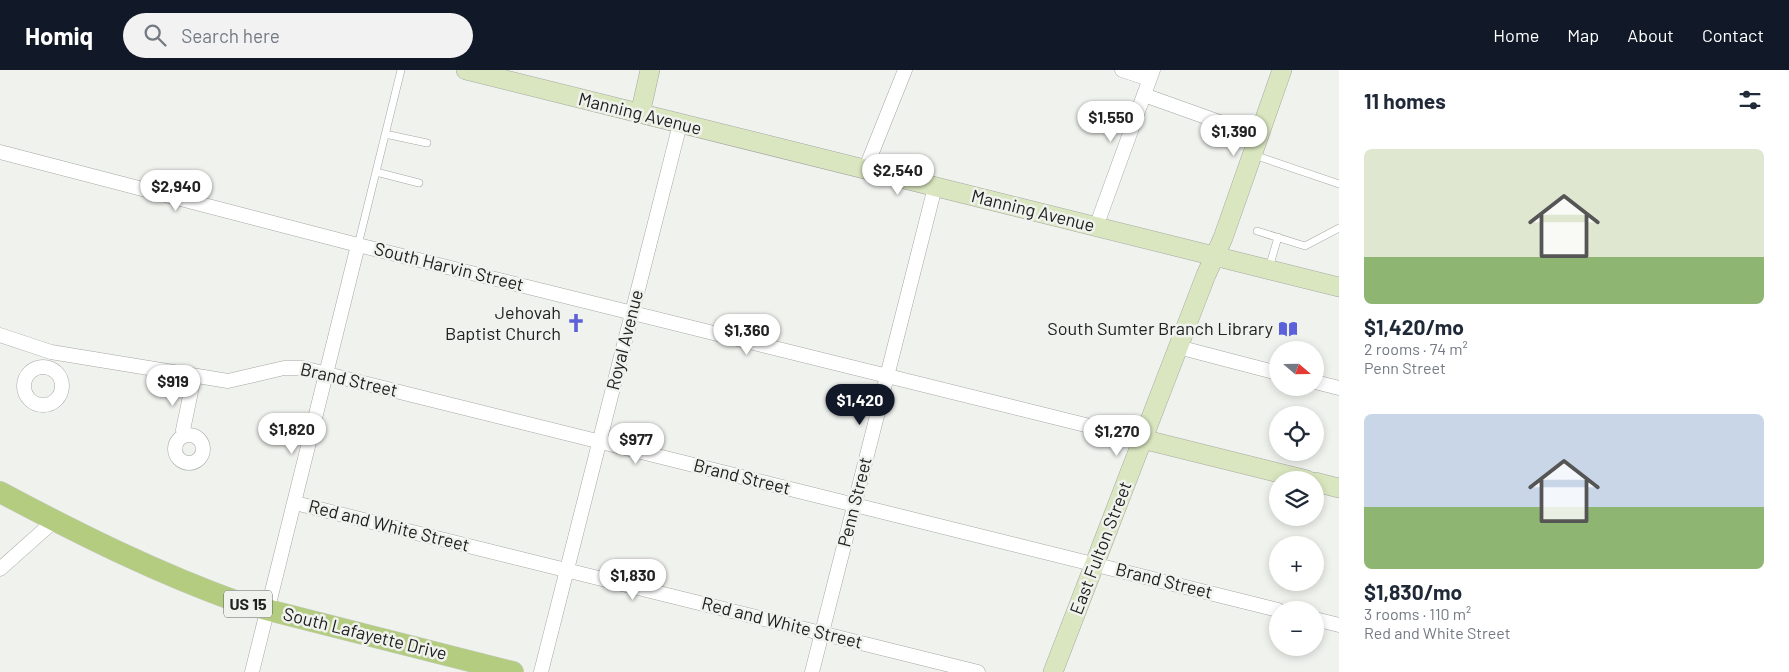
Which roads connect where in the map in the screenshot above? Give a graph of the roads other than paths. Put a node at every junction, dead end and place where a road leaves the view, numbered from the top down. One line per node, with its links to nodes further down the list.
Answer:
1 (401, 70): 11 (lane)
2 (468, 70): 9 (main road, Manning Avenue)
3 (650, 70): 9 (main road)
4 (905, 70): 16 (street)
5 (1122, 70): 7 (street)
6 (1282, 70): 12 (main road, East Fulton Street)
7 (1151, 75): 8 (street)
8 (1144, 95): 12 (street); 21 (street)
9 (640, 114): 10 (main road, Manning Avenue)
10 (680, 124): 16 (main road, Manning Avenue); 29 (street, Royal Avenue)
11 (385, 134): 13 (lane); 17 (lane)
12 (1259, 136): 15 (main road, East Fulton Street)
13 (427, 143)
14 (0, 152): 25 (street, South Harvin Street)
15 (1252, 155): 19 (lane); 26 (main road, East Fulton Street)
16 (864, 170): 20 (main road, Manning Avenue)
17 (376, 172): 18 (lane); 25 (lane)
18 (419, 183)
19 (1339, 184)
20 (935, 187): 21 (main road, Manning Avenue); 36 (street, Penn Street)
21 (1096, 227): 26 (main road, Manning Avenue)
22 (1339, 228): 24 (lane)
23 (1257, 231): 24 (lane)
24 (1278, 237): 27 (lane)
25 (358, 245): 29 (street, South Harvin Street); 35 (street)
26 (1215, 256): 27 (main road, Manning Avenue); 31 (main road, East Fulton Street)
27 (1268, 269): 28 (main road, Manning Avenue)
28 (1339, 287)
29 (632, 313): 36 (street, South Harvin Street); 42 (street, Royal Avenue)
30 (0, 335): 32 (street, Brand Street)
31 (1178, 347): 34 (street); 41 (main road, East Fulton Street)
32 (51, 352): 33 (street); 37 (street, Brand Street)
33 (48, 368)
34 (1269, 371)
35 (327, 373): 37 (street, Brand Street); 42 (street, Brand Street); 47 (street)
36 (887, 376): 41 (street, South Harvin Street); 48 (street, Penn Street)
37 (194, 377): 40 (street)
38 (1324, 384): 39 (street)
39 (1339, 388)
40 (185, 435)
41 (1142, 440): 43 (main road, South Harvin Street); 50 (main road, East Fulton Street)
42 (599, 442): 48 (street, Brand Street); 52 (street, Royal Avenue)
43 (1270, 471)
44 (1324, 484): 45 (main road)
45 (1339, 488)
46 (0, 492): 49 (main road, South Lafayette Drive / US 15)
47 (295, 503): 52 (street, Red and White Street); 54 (street)
48 (854, 505): 50 (street, Brand Street); 57 (street, Penn Street)
49 (54, 521): 51 (street); 54 (main road, South Lafayette Drive / US 15)
50 (1095, 564): 53 (street, Brand Street); 63 (main road, East Fulton Street)
51 (0, 569)
52 (567, 570): 57 (street, Red and White Street); 60 (street, Royal Avenue)
53 (1269, 608)
54 (268, 610): 58 (street); 59 (main road, South Lafayette Drive / US 15)
55 (1324, 621): 56 (street)
56 (1339, 625)
57 (822, 633): 61 (street, Penn Street); 62 (street, Red and White Street)
58 (252, 672)
59 (513, 672)
60 (541, 672)
61 (812, 672)
62 (978, 672)
63 (1053, 672)

